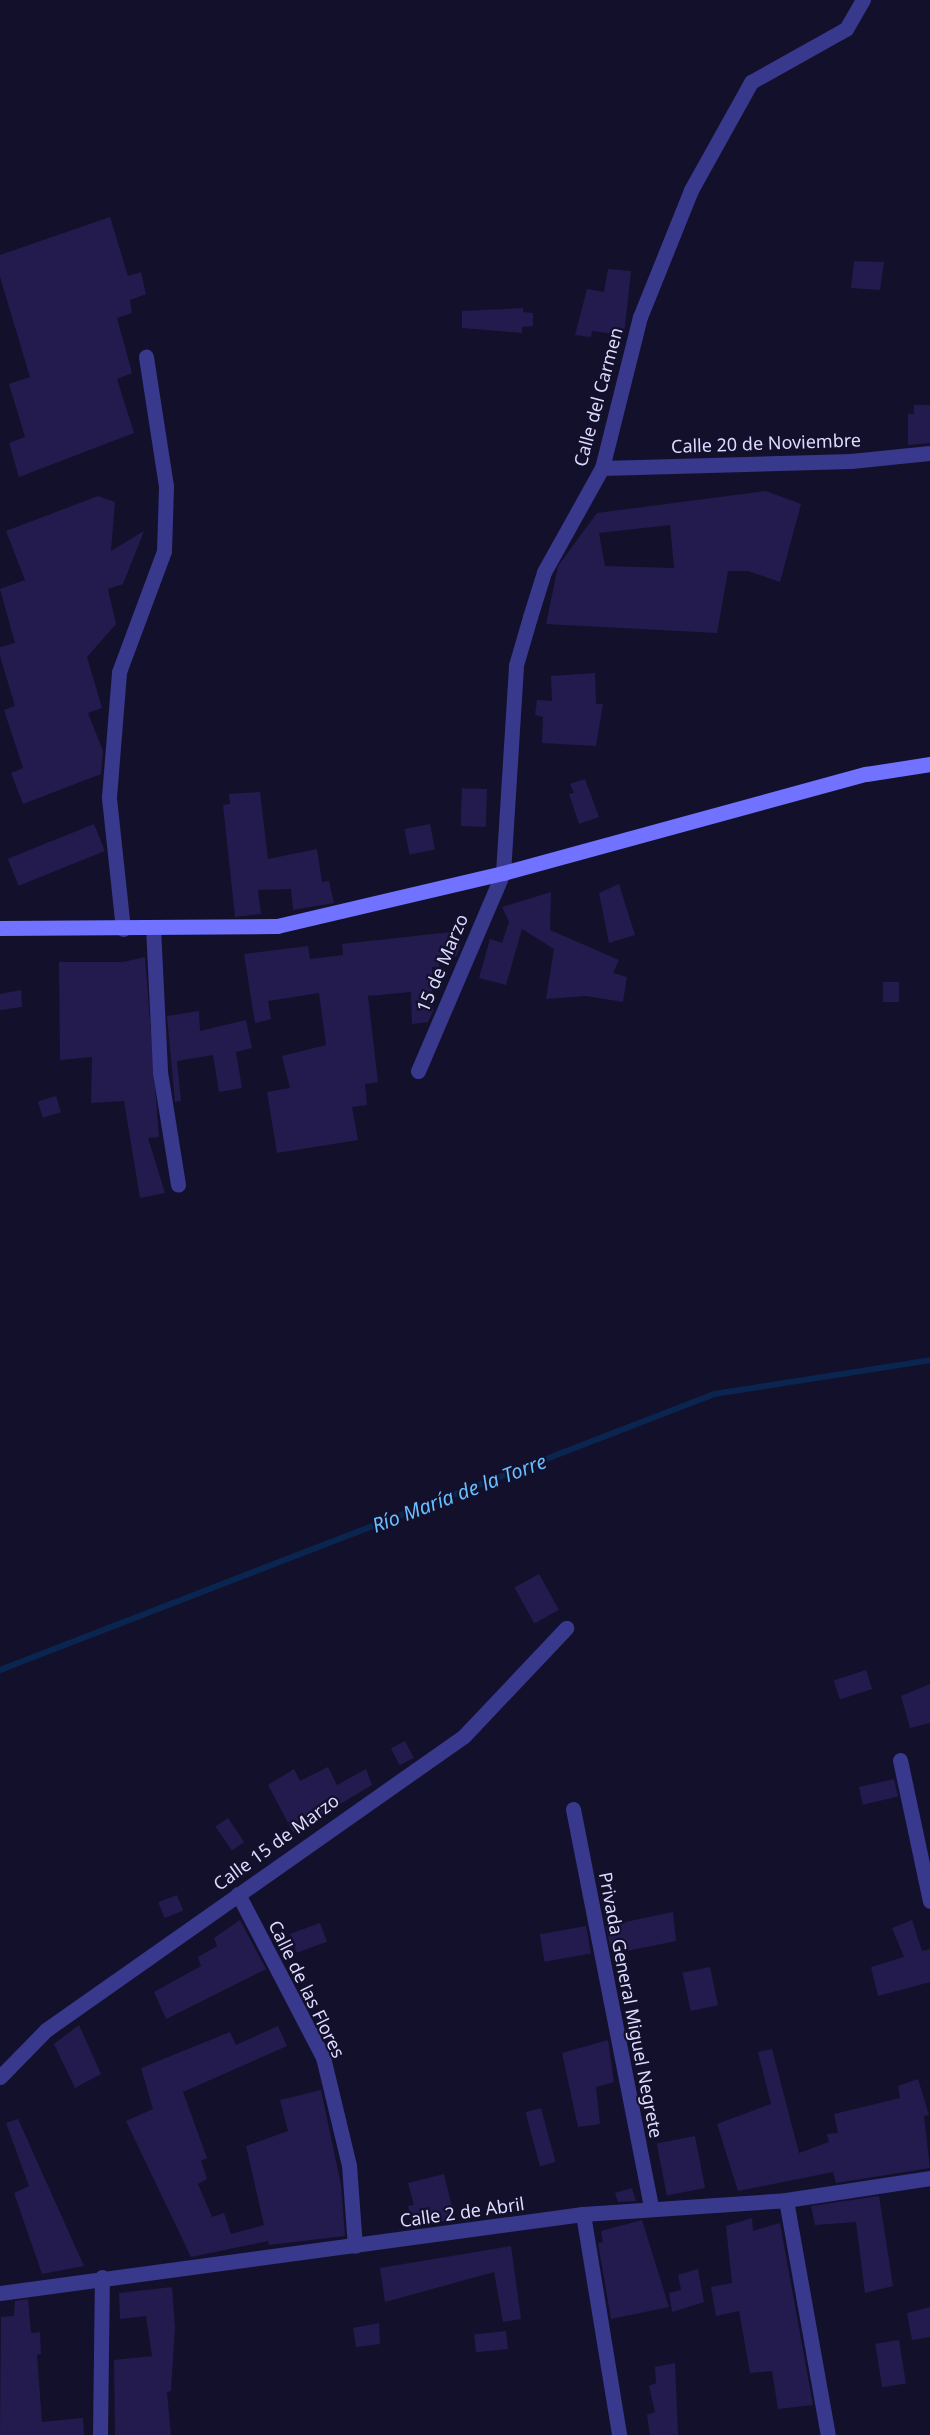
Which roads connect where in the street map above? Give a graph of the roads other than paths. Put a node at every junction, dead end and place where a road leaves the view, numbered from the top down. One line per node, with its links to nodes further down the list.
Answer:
1 (862, 0): 4 (street, Calle del Carmen)
2 (146, 357): 9 (street)
3 (930, 453): 4 (street, Calle 20 de Noviembre)
4 (602, 468): 6 (street, Calle del Carmen)
5 (930, 764): 6 (main road)
6 (503, 873): 7 (main road); 10 (street, 15 de Marzo)
7 (153, 927): 9 (main road); 11 (street)
8 (0, 928): 9 (main road)
9 (123, 929)
10 (418, 1071)
11 (178, 1185)
12 (566, 1628): 15 (street, Calle 15 de Marzo)
13 (900, 1760): 16 (street)
14 (573, 1809): 20 (street, Privada General Miguel Negrete)
15 (238, 1894): 17 (street, Calle 15 de Marzo); 22 (street, Calle de las Flores)
16 (930, 1901)
17 (0, 2077)
18 (930, 2178): 19 (street, Calle 2 de Abril)
19 (786, 2200): 20 (street, Calle 2 de Abril); 27 (street)
20 (651, 2207): 21 (street, Calle 2 de Abril)
21 (583, 2214): 22 (street, Calle 2 de Abril); 26 (street)
22 (355, 2246): 23 (street, Calle 2 de Abril)
23 (102, 2277): 24 (street, Calle 2 de Abril); 25 (street)
24 (0, 2293)
25 (100, 2435)
26 (619, 2435)
27 (828, 2435)

